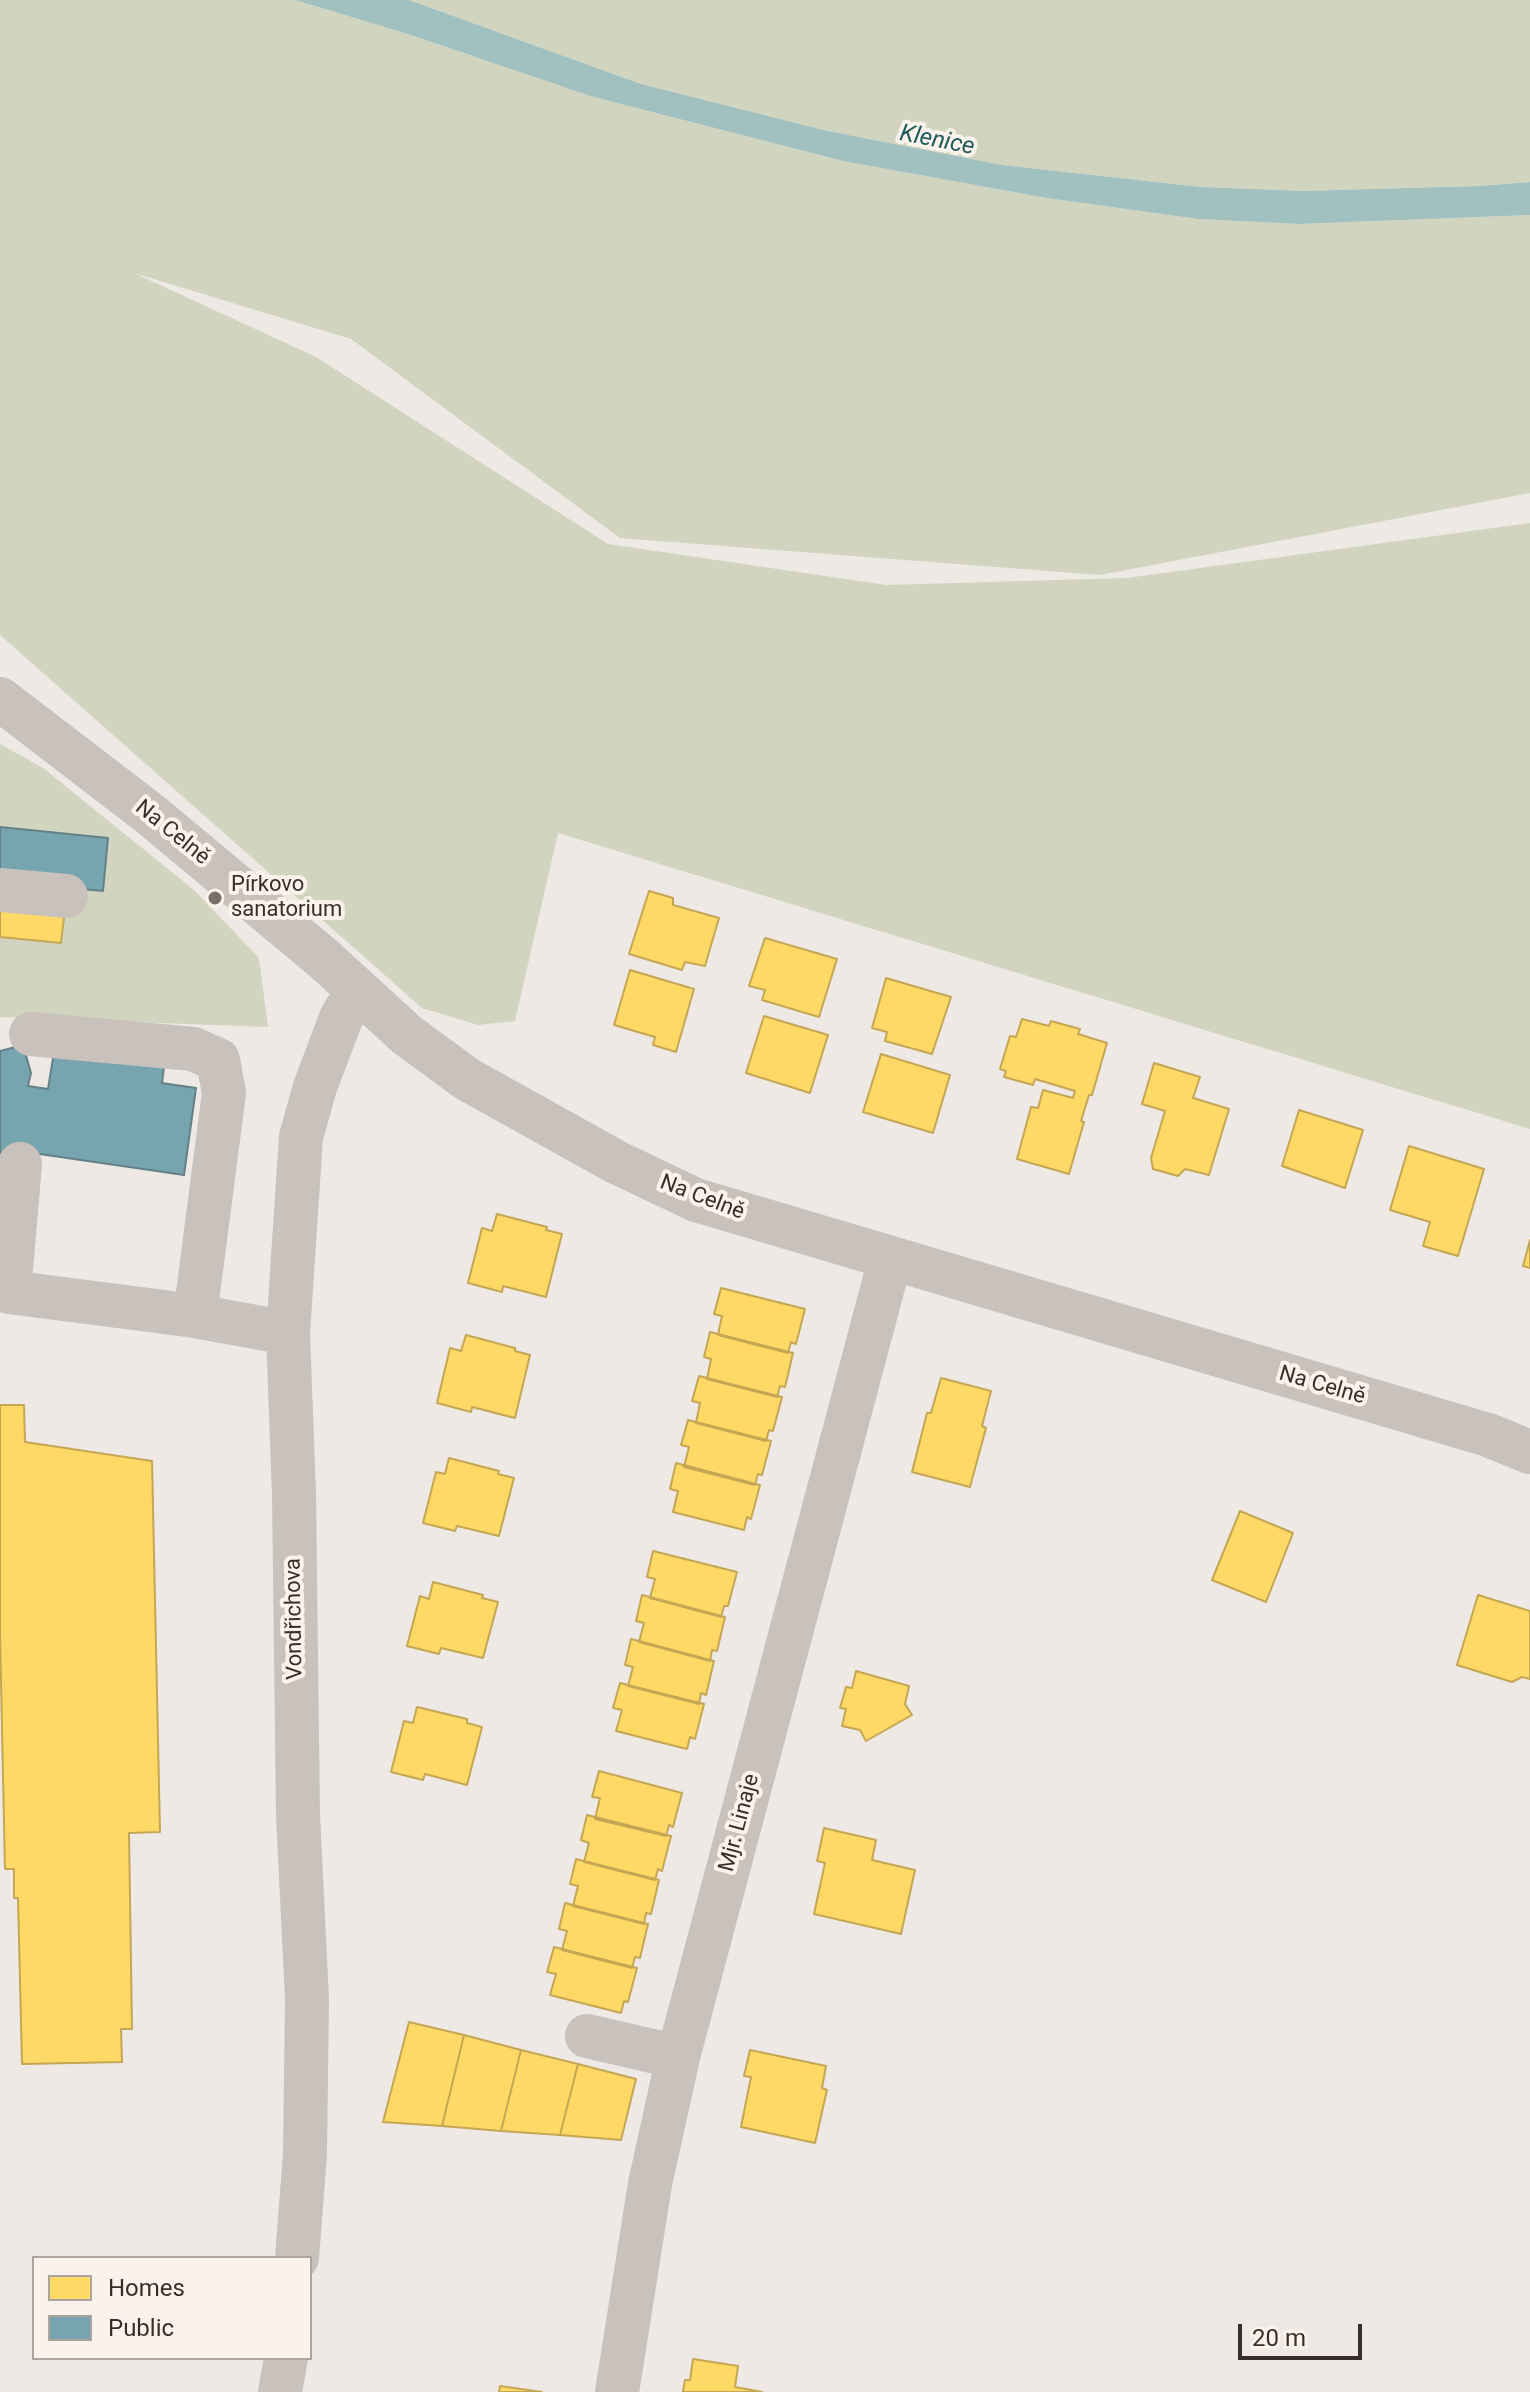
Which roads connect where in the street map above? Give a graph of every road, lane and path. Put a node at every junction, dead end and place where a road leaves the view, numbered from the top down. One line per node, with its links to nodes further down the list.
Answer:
1 (7, 711): 4 (street, Na Celně)
2 (0, 890): 3 (street)
3 (66, 896)
4 (357, 991): 7 (street, Na Celně); 10 (street, Vondřichova)
5 (31, 1034): 9 (street)
6 (20, 1164): 8 (street)
7 (890, 1260): 11 (street, Na Celně); 13 (street, Mjr. Linaje)
8 (5, 1294): 9 (street)
9 (195, 1316): 10 (street)
10 (288, 1333): 14 (street, Vondřichova)
11 (1530, 1452)
12 (587, 2036): 13 (street)
13 (678, 2057): 17 (street, Mjr. Linaje)
14 (297, 2256)
15 (286, 2360): 16 (street)
16 (280, 2392)
17 (617, 2392)

